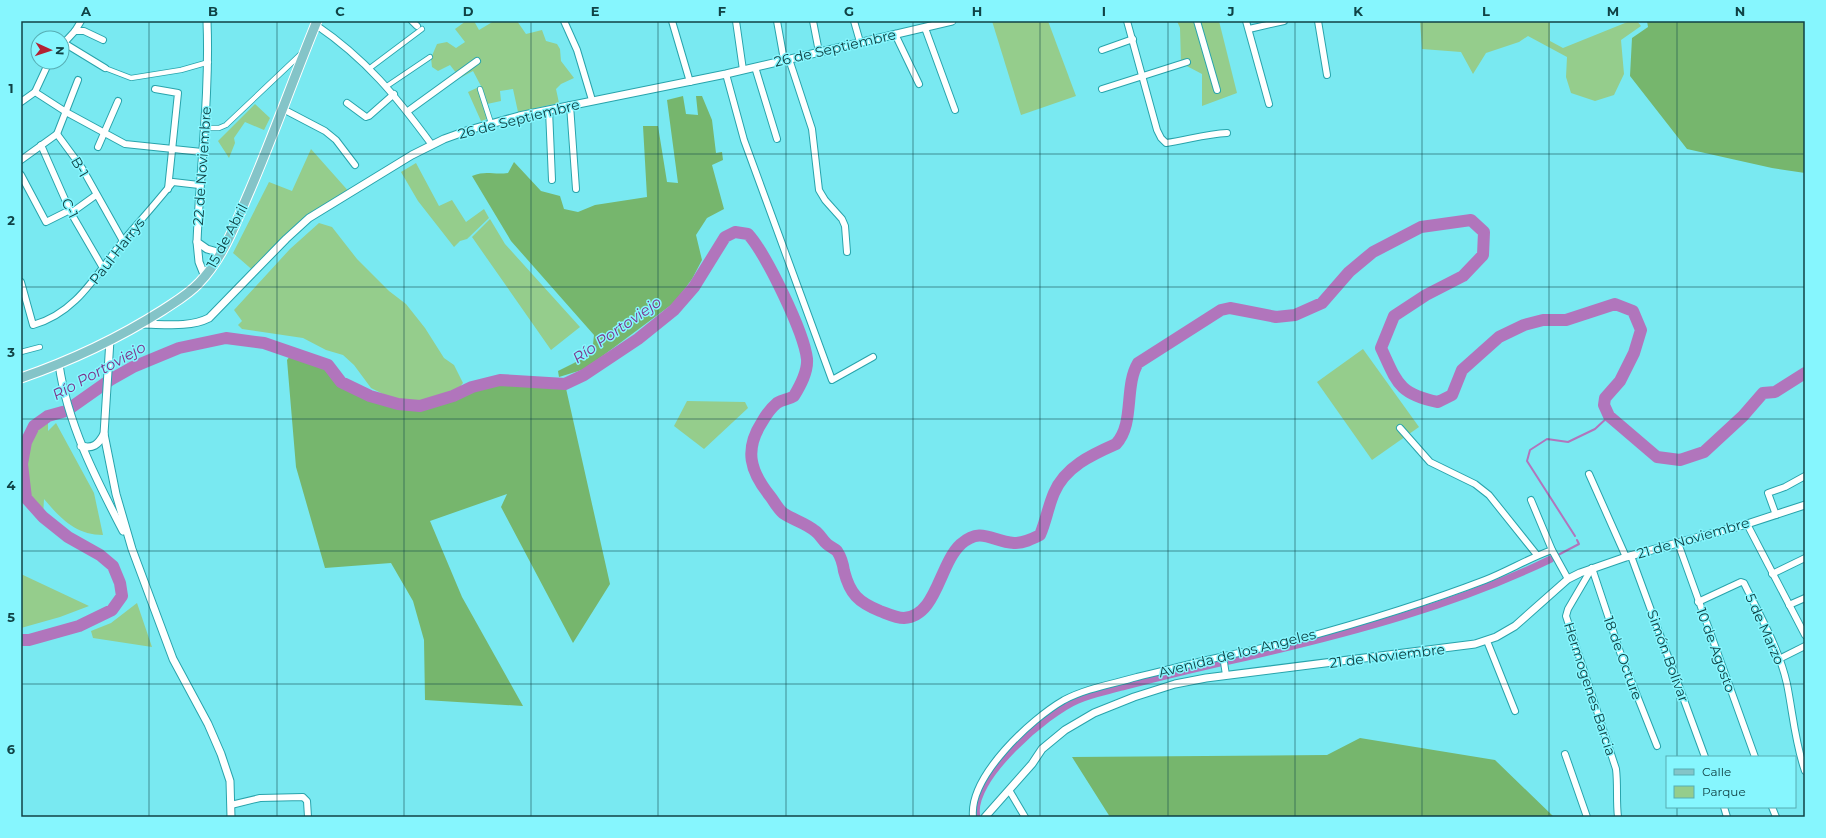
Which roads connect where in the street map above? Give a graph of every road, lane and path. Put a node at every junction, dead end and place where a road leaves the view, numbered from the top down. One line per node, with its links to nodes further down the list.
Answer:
1 (81, 21): 20 (street)
2 (208, 21): 33 (street, 22 de Noviembre)
3 (412, 21): 18 (street)
4 (564, 21): 53 (street)
5 (672, 21): 44 (street)
6 (736, 21): 39 (street)
7 (777, 21): 31 (street)
8 (813, 21): 29 (street)
9 (854, 21): 25 (street)
10 (952, 21): 17 (street, 26 de Septiembre)
11 (1127, 21): 23 (street)
12 (1197, 21): 50 (street)
13 (1246, 21): 19 (street)
14 (1284, 21): 19 (street)
15 (1318, 21): 41 (street)
16 (316, 23): 27 (main road, 15 de Abril); 37 (street)
17 (927, 25): 21 (street, 26 de Septiembre); 61 (street)
18 (420, 28): 37 (street)
19 (1248, 29): 57 (street)
20 (75, 31): 22 (street); 24 (street)
21 (895, 34): 25 (street, 26 de Septiembre); 45 (street)
22 (70, 36)
23 (1133, 39): 28 (street); 42 (street)
24 (103, 40)
25 (860, 42): 29 (street, 26 de Septiembre)
26 (70, 48): 36 (street)
27 (306, 49): 59 (main road, 15 de Abril); 65 (street)
28 (1102, 50)
29 (819, 52): 31 (street, 26 de Septiembre)
30 (430, 57): 46 (street)
31 (786, 59): 35 (street, 26 de Septiembre); 86 (street)
32 (477, 61): 62 (street)
33 (209, 62): 36 (street); 65 (street, 22 de Noviembre)
34 (1187, 62): 42 (street)
35 (755, 67): 39 (street, 26 de Septiembre); 69 (street)
36 (105, 68)
37 (370, 68): 46 (street)
38 (45, 70): 51 (street)
39 (743, 70): 40 (street, 26 de Septiembre)
40 (726, 74): 44 (street, 26 de Septiembre); 95 (street)
41 (1327, 75)
42 (1144, 76): 49 (street); 67 (street)
43 (78, 80): 63 (street)
44 (690, 82): 53 (street, 26 de Septiembre)
45 (919, 84)
46 (387, 86): 52 (street)
47 (155, 89): 73 (street)
48 (480, 89): 64 (street)
49 (1102, 89)
50 (1217, 90)
51 (35, 92): 55 (street); 63 (street)
52 (394, 94): 56 (street); 62 (street)
53 (592, 100): 58 (street, 26 de Septiembre)
54 (118, 101): 66 (street)
55 (21, 102)
56 (347, 103)
57 (1269, 104)
58 (570, 105): 60 (street, 26 de Septiembre); 81 (street)
59 (283, 109): 76 (street); 87 (main road, 15 de Abril)
60 (549, 110): 64 (street, 26 de Septiembre); 78 (street)
61 (955, 110)
62 (408, 111): 71 (street)
63 (66, 112): 66 (street); 68 (street)
64 (492, 123): 71 (street, 26 de Septiembre)
65 (204, 128): 74 (street, 22 de Noviembre)
66 (104, 133): 72 (street); 73 (street)
67 (1227, 133)
68 (57, 134): 70 (street); 82 (street, B-1)
69 (777, 139)
70 (41, 145): 75 (street); 83 (street, C-1)
71 (432, 145): 91 (street, 26 de Septiembre)
72 (98, 147)
73 (172, 150): 74 (street); 80 (street)
74 (202, 152): 79 (street, 22 de Noviembre)
75 (21, 160)
76 (355, 165)
77 (21, 175): 83 (street)
78 (552, 180)
79 (199, 185): 80 (street, Paul Harrys); 85 (street, 22 de Noviembre)
80 (168, 189): 84 (street, Paul Harrys)
81 (576, 189)
82 (96, 195): 83 (street); 84 (street, B-1)
83 (71, 212): 88 (street, C-1)
84 (123, 241): 88 (street, Paul Harrys)
85 (197, 242): 87 (street, 22 de Noviembre); 89 (street)
86 (847, 252)
87 (222, 253): 89 (main road, 15 de Abril)
88 (103, 268): 90 (street, Paul Harrys)
89 (205, 277): 91 (main road, 15 de Abril)
90 (21, 282)
91 (141, 324): 92 (main road, 15 de Abril)
92 (110, 340): 96 (main road, 15 de Abril); 99 (street)
93 (40, 347): 94 (street)
94 (21, 352)
95 (873, 356)
96 (59, 364): 97 (main road, 15 de Abril); 100 (street)
97 (22, 377)
98 (1400, 428): 110 (street)
99 (104, 434): 100 (street); 108 (street)
100 (81, 444): 108 (street)
101 (1589, 474): 111 (street, Simón Bolívar)
102 (1805, 476): 105 (street)
103 (1531, 500): 109 (street)
104 (1805, 505): 105 (street, 21 de Noviembre)
105 (1776, 515): 106 (street, 21 de Noviembre)
106 (1746, 524): 107 (street, 21 de Noviembre); 114 (street)
107 (1678, 543): 111 (street, 21 de Noviembre); 117 (street, 10 de Agosto)
108 (132, 549): 131 (street)
109 (1552, 550): 110 (street, Avenida de los Angeles); 115 (street)
110 (1537, 555): 123 (street, Avenida de los Angeles)
111 (1629, 556): 113 (street, 21 de Noviembre); 127 (street, Simón Bolívar)
112 (1805, 558): 114 (street)
113 (1592, 568): 115 (street, 21 de Noviembre); 125 (street, 18 de Octure); 138 (street, Hermogenes Barcia)
114 (1772, 574): 118 (street)
115 (1568, 579): 120 (street, 21 de Noviembre)
116 (1805, 598): 118 (street)
117 (1698, 602): 122 (street, 5 de Marzo); 128 (street, 10 de Agosto)
118 (1789, 606): 119 (street)
119 (1805, 635)
120 (1487, 640): 123 (street, 21 de Noviembre); 124 (street)
121 (1805, 646): 122 (street)
122 (1779, 659): 129 (street, 5 de Marzo)
123 (1224, 665): 130 (street, 21 de Noviembre); 134 (street, Avenida de los Angeles)
124 (1515, 711)
125 (1657, 746)
126 (1565, 754): 137 (street)
127 (1705, 756)
128 (1755, 756)
129 (1805, 771)
130 (1009, 790): 135 (street, 21 de Noviembre); 136 (street)
131 (231, 805): 132 (street); 133 (street)
132 (231, 817)
133 (308, 817)
134 (973, 817)
135 (985, 817)
136 (1025, 817)
137 (1587, 817)
138 (1618, 817)

